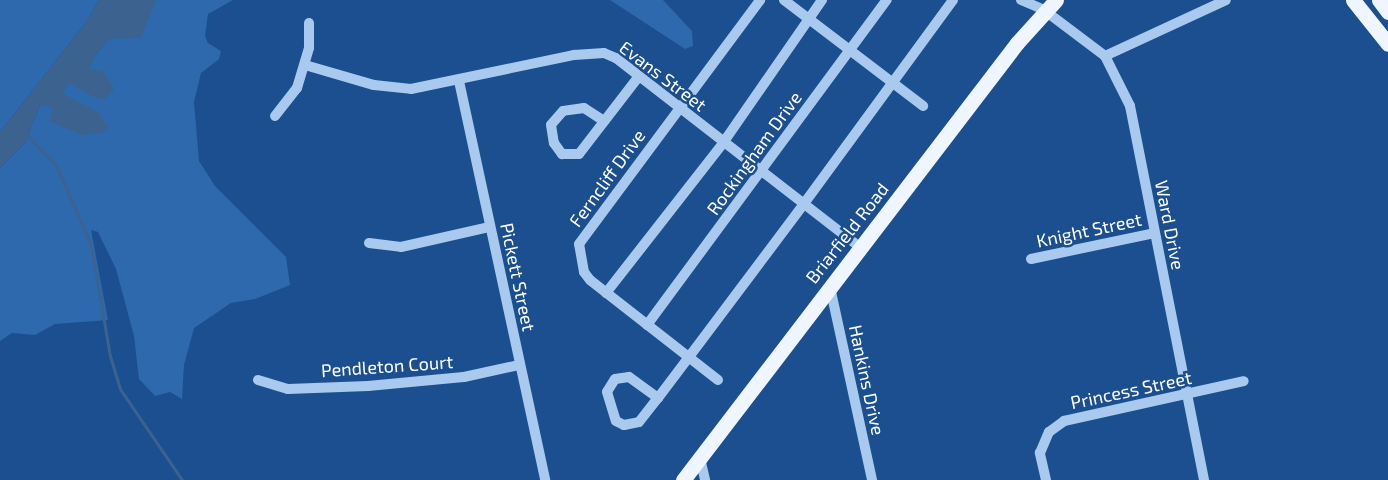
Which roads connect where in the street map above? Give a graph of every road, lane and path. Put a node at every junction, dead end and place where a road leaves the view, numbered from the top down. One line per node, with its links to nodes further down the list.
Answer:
1 (760, 0): 22 (street, Ferncliff Drive)
2 (784, 0): 12 (street)
3 (822, 0): 12 (street)
4 (887, 0): 15 (street, Rockingham Drive)
5 (953, 0): 20 (street)
6 (1021, 0): 10 (street, Ward Drive)
7 (1226, 0): 16 (street)
8 (1353, 0): 14 (main road)
9 (1379, 0): 11 (main road)
10 (1046, 2): 16 (street, Ward Drive); 31 (main road, Briarfield Road)
11 (1388, 12)
12 (808, 18): 15 (street); 25 (street)
13 (309, 23): 17 (street)
14 (1388, 44)
15 (850, 50): 20 (street); 26 (street, Rockingham Drive)
16 (1106, 56): 29 (street, Ward Drive)
17 (305, 65): 19 (street, Evans Street); 23 (street)
18 (639, 76): 19 (street, Evans Street); 22 (street, Evans Street); 24 (street)
19 (459, 81): 28 (street, Pickett Street)
20 (891, 82): 21 (street); 27 (street)
21 (923, 106)
22 (679, 108): 25 (street, Evans Street); 34 (street, Ferncliff Drive)
23 (275, 116)
24 (604, 121): 24 (street)
25 (723, 143): 26 (street, Evans Street); 34 (street)
26 (761, 173): 27 (street, Evans Street); 35 (street, Rockingham Drive)
27 (803, 205): 31 (street, Evans Street); 36 (street)
28 (490, 227): 30 (street); 37 (street, Pickett Street)
29 (1154, 233): 32 (street, Knight Street); 41 (street, Ward Drive)
30 (369, 243)
31 (860, 247): 33 (main road, Briarfield Road)
32 (1031, 259)
33 (830, 287): 43 (main road, Briarfield Road); 47 (street, Hankins Drive)
34 (606, 293): 35 (street, Ferncliff Drive)
35 (647, 325): 36 (street, Ferncliff Drive)
36 (689, 357): 39 (street, Ferncliff Drive); 42 (street)
37 (519, 365): 38 (street, Pendleton Court); 44 (street, Pickett Street)
38 (258, 380)
39 (718, 380)
40 (1244, 381): 41 (street, Princess Street)
41 (1186, 396): 48 (street, Princess Street); 49 (street, Ward Drive)
42 (658, 398): 42 (street)
43 (700, 458): 45 (main road, Briarfield Road); 46 (street)
44 (545, 480)
45 (683, 480)
46 (705, 480)
47 (872, 480)
48 (1046, 480)
49 (1204, 480)

